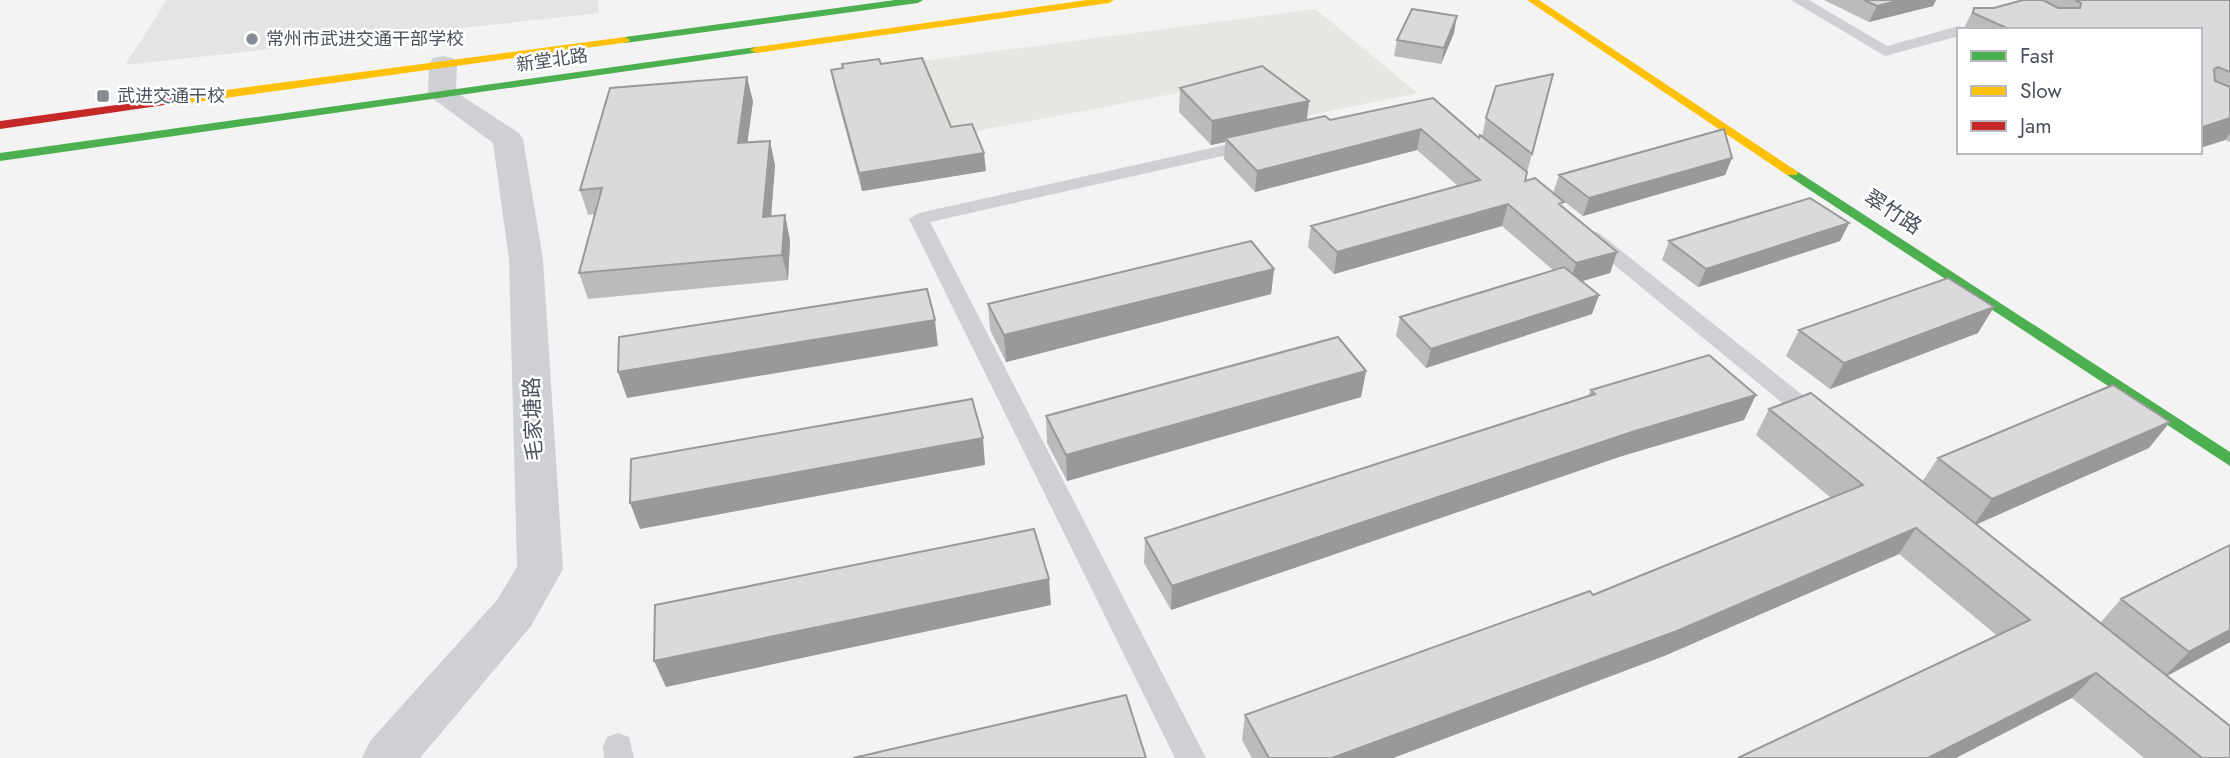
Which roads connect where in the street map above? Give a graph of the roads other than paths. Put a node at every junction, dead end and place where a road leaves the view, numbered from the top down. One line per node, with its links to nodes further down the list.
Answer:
1 (912, 0): 2 (main road, 新堂北路); 7 (main road, 新堂北路)
2 (918, 0)
3 (1109, 0): 7 (main road, 新堂北路)
4 (1532, 0): 13 (main road, 翠竹路)
5 (1797, 0): 6 (lane)
6 (1957, 31)
7 (442, 79): 8 (main road, 新堂北路); 10 (main road, 新堂北路); 14 (street, 毛家塘路)
8 (0, 125)
9 (1268, 141): 15 (lane)
10 (0, 157)
11 (1580, 227): 12 (lane)
12 (1829, 429)
13 (2230, 460)
14 (388, 758)
15 (1192, 758)

